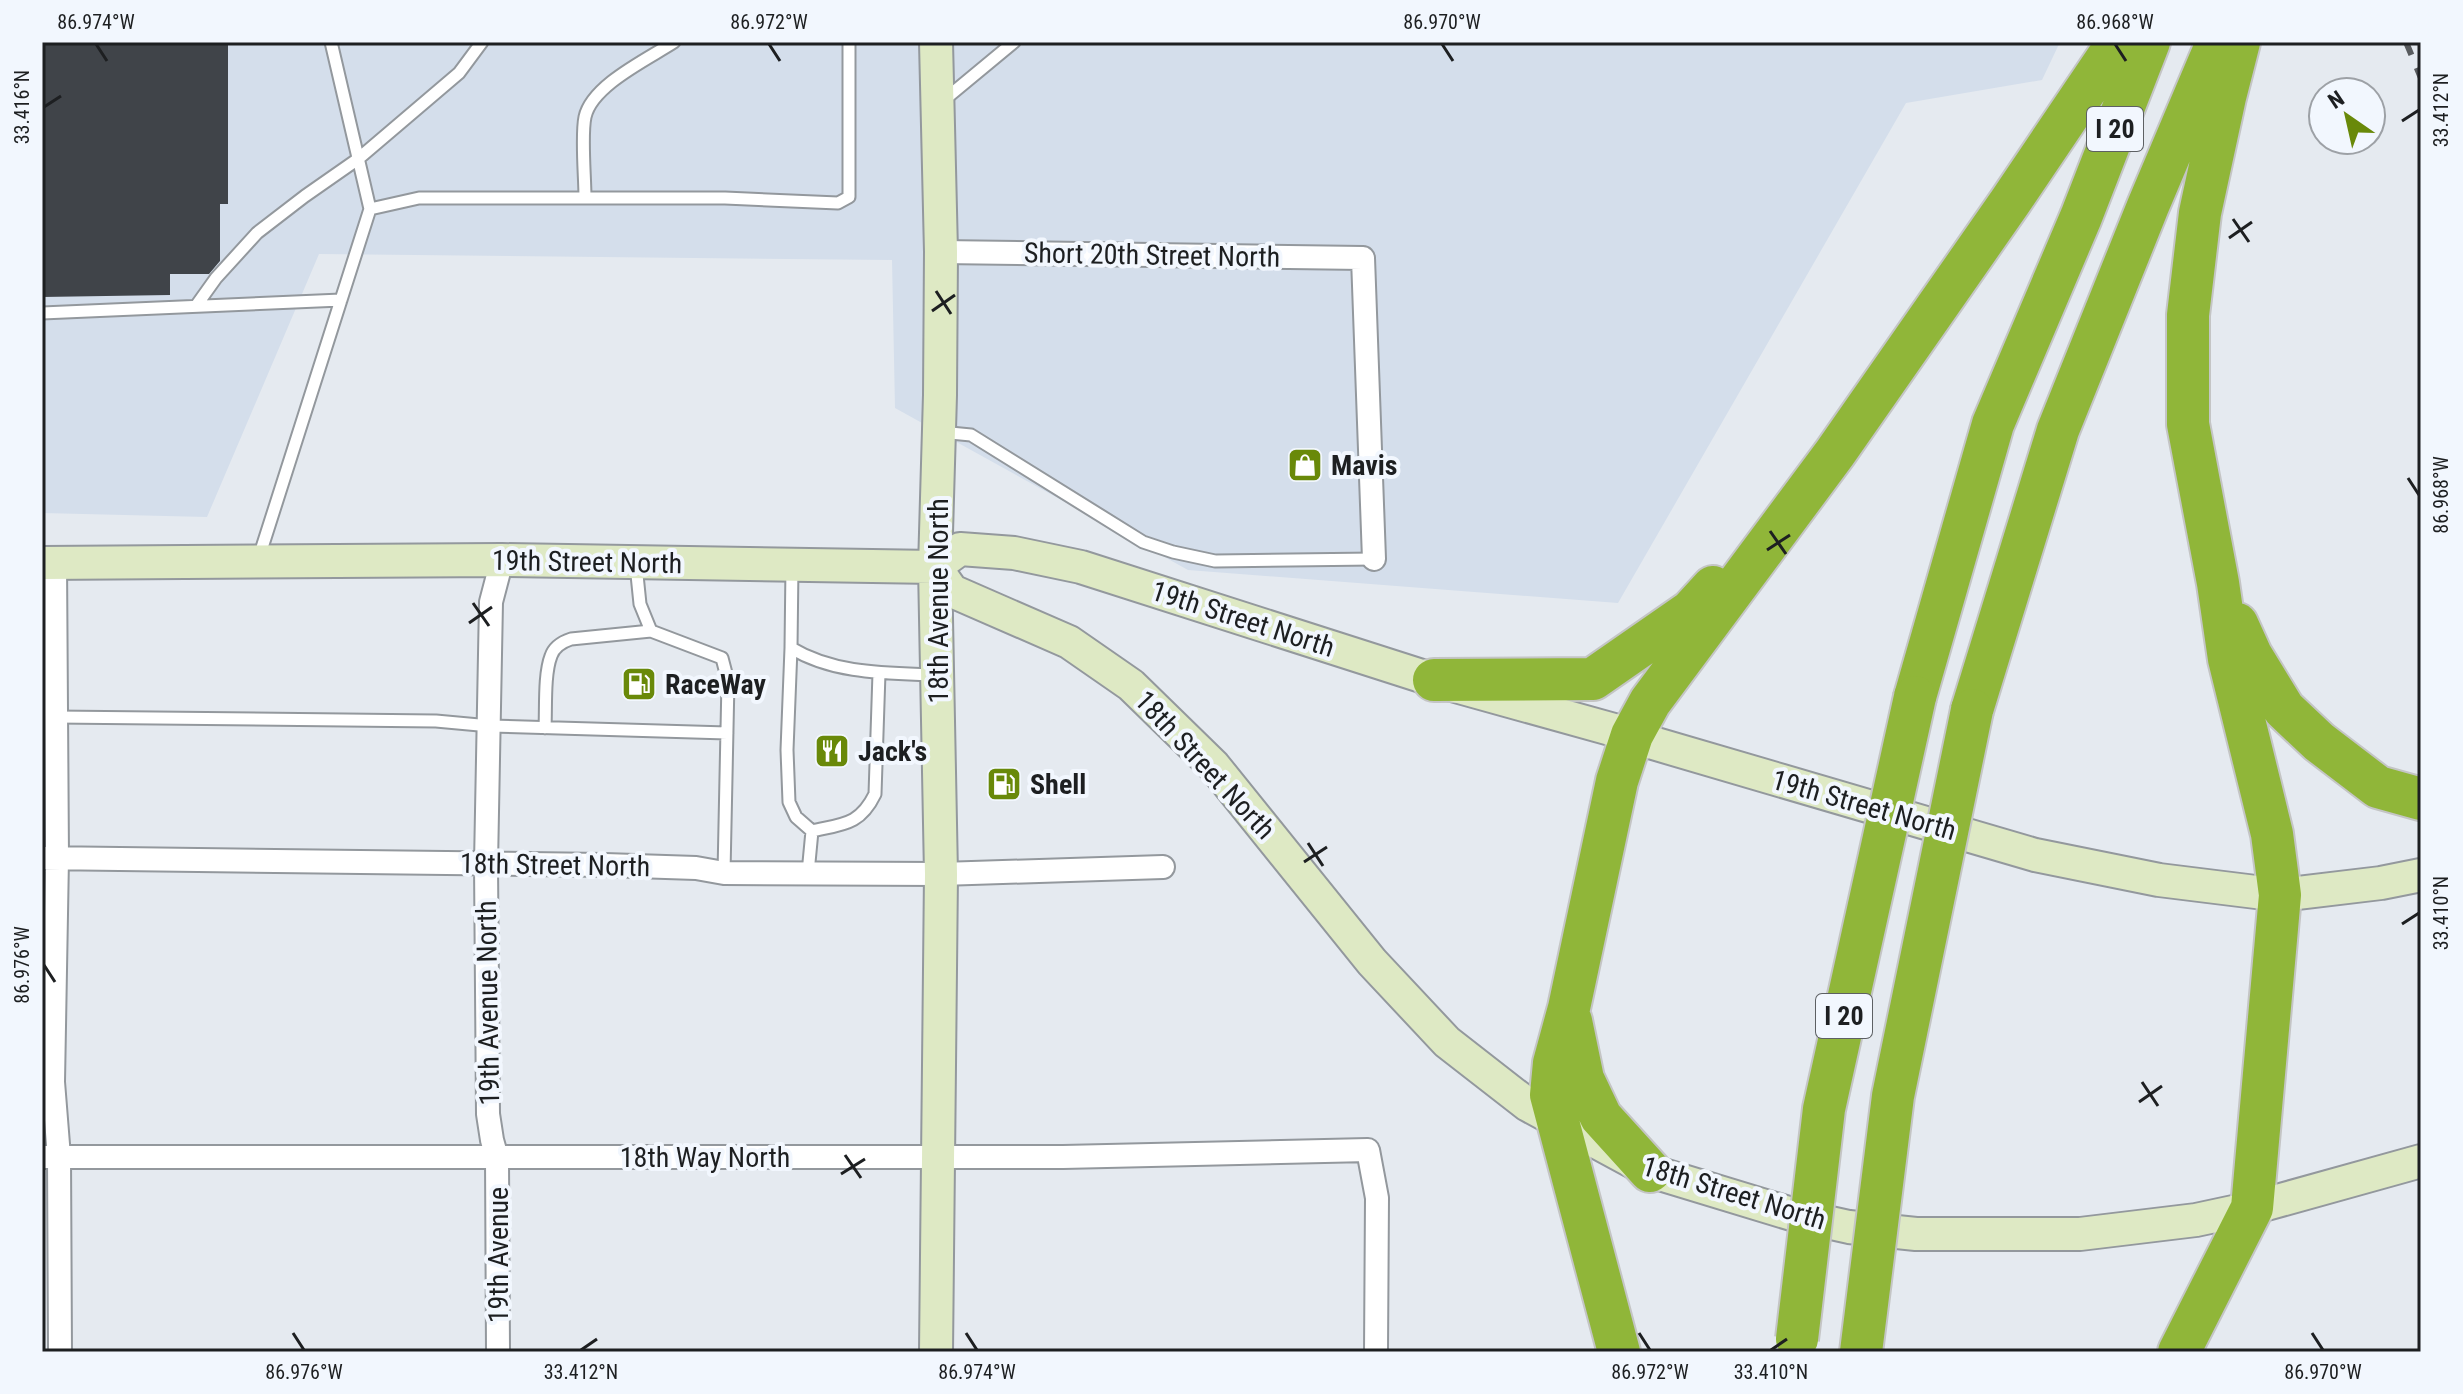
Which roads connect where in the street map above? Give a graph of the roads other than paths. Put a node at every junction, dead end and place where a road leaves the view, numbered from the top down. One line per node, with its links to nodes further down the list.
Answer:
1 (331, 42): 12 (lane)
2 (482, 42): 12 (lane)
3 (674, 42): 13 (lane)
4 (849, 42): 13 (lane)
5 (936, 42): 11 (main road, 18th Avenue North)
6 (1014, 42): 11 (lane)
7 (2118, 42): 20 (highway)
8 (2149, 42): 57 (highway, I 20, bridge)
9 (2217, 42): 63 (highway, I 20, bridge)
10 (2239, 42): 28 (highway)
11 (938, 105): 15 (main road, 18th Avenue North)
12 (358, 159): 14 (lane); 17 (lane)
13 (585, 198): 14 (lane)
14 (370, 209): 16 (lane)
15 (941, 252): 19 (main road, 18th Avenue North); 21 (street, Short 20th Street North)
16 (341, 300): 17 (lane); 23 (lane)
17 (196, 306): 18 (lane)
18 (42, 313)
19 (939, 432): 21 (lane); 27 (main road, 18th Avenue North)
20 (1835, 453): 33 (highway); 38 (highway)
21 (1374, 559)
22 (502, 560): 23 (main road, 19th Street North); 24 (main road, 19th Street North); 35 (street, 19th Avenue North)
23 (257, 561): 25 (main road, 19th Street North)
24 (636, 562): 26 (main road, 19th Street North); 29 (lane)
25 (49, 563): 34 (street)
26 (792, 565): 27 (main road, 19th Street North); 30 (lane)
27 (935, 567): 32 (main road, 18th Avenue North); 33 (main road, 19th Street North); 50 (main road, 18th Street North)
28 (2218, 583): 39 (highway); 48 (highway)
29 (651, 631): 36 (lane); 37 (lane)
30 (791, 648): 31 (lane); 40 (lane)
31 (879, 673): 32 (lane); 40 (lane)
32 (938, 675): 46 (main road, 18th Avenue North)
33 (1434, 680): 38 (main road, 19th Street North)
34 (55, 717): 35 (lane); 41 (street)
35 (490, 726): 36 (lane); 42 (street, 19th Avenue North)
36 (545, 728): 37 (lane)
37 (727, 733): 44 (lane)
38 (1632, 735): 48 (main road, 19th Street North); 49 (highway)
39 (2421, 799)
40 (812, 831): 45 (lane)
41 (49, 858): 42 (street, 18th Street North); 52 (street)
42 (486, 864): 44 (street, 18th Street North); 53 (street, 19th Avenue North)
43 (1163, 867): 46 (street, 18th Street North)
44 (724, 873): 45 (street, 18th Street North)
45 (808, 873): 46 (street, 18th Street North)
46 (941, 874): 51 (main road, 18th Avenue North)
47 (2421, 875): 48 (main road, 19th Street North)
48 (2280, 895): 56 (highway)
49 (1569, 1008): 50 (highway); 55 (highway)
50 (1558, 1121): 55 (main road, 18th Street North); 62 (highway)
51 (937, 1155): 53 (street, 18th Way North); 60 (main road, 18th Avenue North); 61 (street, 18th Way North)
52 (50, 1157): 53 (street, 18th Way North); 58 (street)
53 (497, 1158): 59 (street, 19th Avenue)
54 (2421, 1161): 56 (main road, 18th Street North)
55 (1650, 1171): 56 (main road, 18th Street North)
56 (2252, 1208): 64 (highway)
57 (1796, 1346)
58 (60, 1352)
59 (498, 1352)
60 (936, 1352)
61 (1376, 1352)
62 (1619, 1352)
63 (1861, 1352)
64 (2179, 1352)

